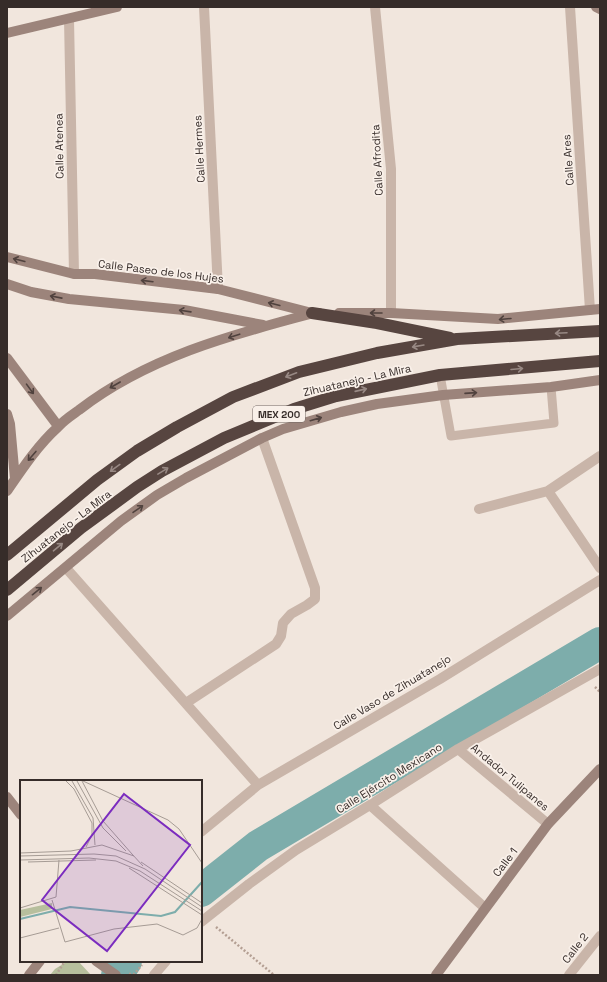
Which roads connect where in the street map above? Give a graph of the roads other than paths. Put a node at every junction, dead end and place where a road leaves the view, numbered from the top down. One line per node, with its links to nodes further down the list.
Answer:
1 (117, 7): 7 (main road)
2 (204, 7): 12 (street, Calle Hermes)
3 (375, 7): 15 (street, Calle Afrodita)
4 (570, 7): 13 (street, Calle Ares)
5 (596, 7): 6 (main road)
6 (600, 9)
7 (69, 19): 8 (main road); 10 (street, Calle Atenea)
8 (7, 34)
9 (7, 257): 10 (main road, Calle Paseo de los Hujes, one-way to 9)
10 (74, 274): 12 (main road, Calle Paseo de los Hujes, one-way to 10)
11 (7, 284): 16 (main road, Calle Paseo de los Hujes, one-way to 11)
12 (218, 289): 14 (main road, Calle Paseo de los Hujes, one-way to 12)
13 (595, 310): 15 (main road, Calle Paseo de los Hujes, one-way to 15)
14 (312, 313): 15 (main road, Calle Paseo de los Hujes, one-way to 14); 16 (main road, Calle Paseo de los Hujes); 18 (highway)
15 (391, 313)
16 (265, 325): 26 (main road, Calle Paseo de los Hujes, one-way to 26)
17 (600, 331): 18 (highway, Zihuatanejo - La Mira / MEX 200, one-way to 18)
18 (457, 339): 33 (highway, Zihuatanejo - La Mira / MEX 200, one-way to 33)
19 (7, 358): 26 (main road, one-way to 26)
20 (600, 361): 21 (highway, Zihuatanejo - La Mira / MEX 200, one-way to 20)
21 (440, 375): 24 (lane); 37 (highway, Zihuatanejo - La Mira / MEX 200, one-way to 21)
22 (600, 380): 23 (main road)
23 (551, 386): 24 (main road, one-way to 23); 24 (lane)
24 (443, 395): 27 (main road, one-way to 24)
25 (7, 414): 29 (main road)
26 (58, 426): 29 (main road, Calle Paseo de los Hujes, one-way to 29)
27 (262, 438): 34 (main road, one-way to 27); 40 (street)
28 (600, 456): 31 (street)
29 (15, 479): 30 (main road, Calle Paseo de los Hujes)
30 (7, 491)
31 (548, 491): 32 (street); 35 (street)
32 (479, 509)
33 (7, 554)
34 (66, 568): 38 (main road, one-way to 34); 40 (street)
35 (600, 568)
36 (600, 580): 43 (street, Calle Vaso de Zihuatanejo)
37 (7, 590)
38 (7, 616)
39 (600, 669): 41 (street, Calle Ejército Mexicano)
40 (186, 704): 43 (street)
41 (458, 749): 45 (street, Calle Ejército Mexicano); 47 (street, Andador Tulipanes)
42 (600, 769): 47 (main road, Calle 1)
43 (258, 785): 48 (street, Calle Vaso de Zihuatanejo)
44 (7, 797): 46 (main road)
45 (370, 805): 49 (street); 50 (street, Calle Ejército Mexicano)
46 (20, 814)
47 (548, 824): 49 (main road, Calle 1)
48 (202, 831)
49 (485, 908): 58 (main road, Calle 1)
50 (203, 920)
51 (600, 936): 59 (street, Calle 2)
52 (39, 962): 55 (main road)
53 (97, 962): 56 (main road)
54 (165, 962): 57 (street)
55 (29, 975)
56 (116, 975)
57 (154, 975)
58 (436, 975)
59 (569, 975)

